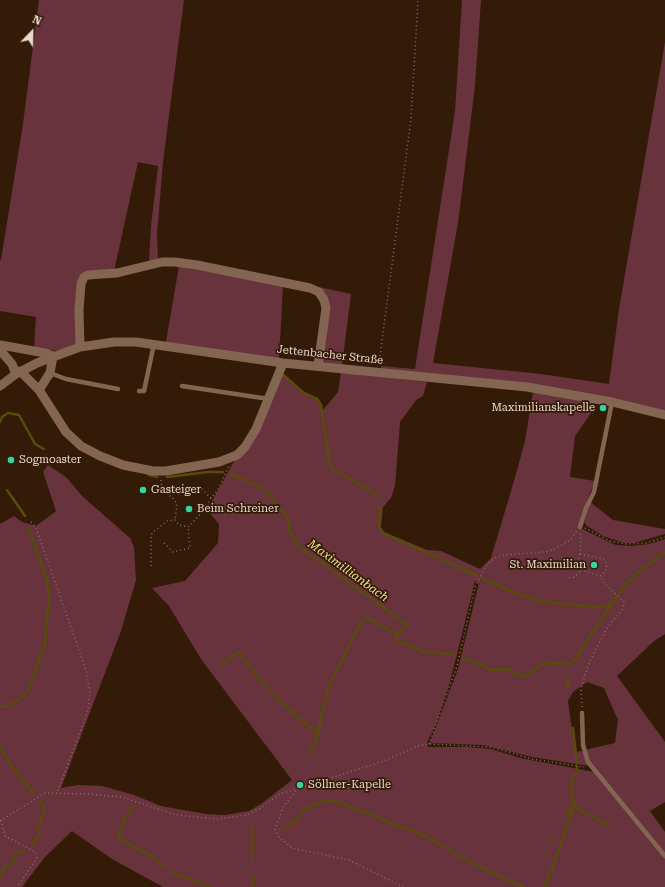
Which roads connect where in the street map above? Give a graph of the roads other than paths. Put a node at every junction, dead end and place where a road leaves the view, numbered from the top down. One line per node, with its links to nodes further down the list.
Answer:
1 (154, 344): 3 (street, Jettenbacher Straße); 6 (street, Jettenbacher Straße); 14 (lane)
2 (0, 345): 5 (street)
3 (80, 347): 5 (street, Jettenbacher Straße); 7 (street)
4 (0, 350): 8 (street)
5 (53, 356): 8 (street, Jettenbacher Straße); 9 (street)
6 (283, 363): 7 (street, Jettenbacher Straße); 15 (street)
7 (318, 366): 16 (street, Jettenbacher Straße)
8 (18, 372): 10 (street, Jettenbacher Straße); 13 (street)
9 (50, 373): 12 (lane); 13 (street)
10 (0, 386)
11 (182, 386): 15 (lane)
12 (118, 389)
13 (39, 390): 15 (street)
14 (139, 391)
15 (269, 399)
16 (612, 402): 17 (street, Jettenbacher Straße); 18 (lane)
17 (665, 415)
18 (580, 526)
19 (582, 713): 20 (lane)
20 (665, 856)

